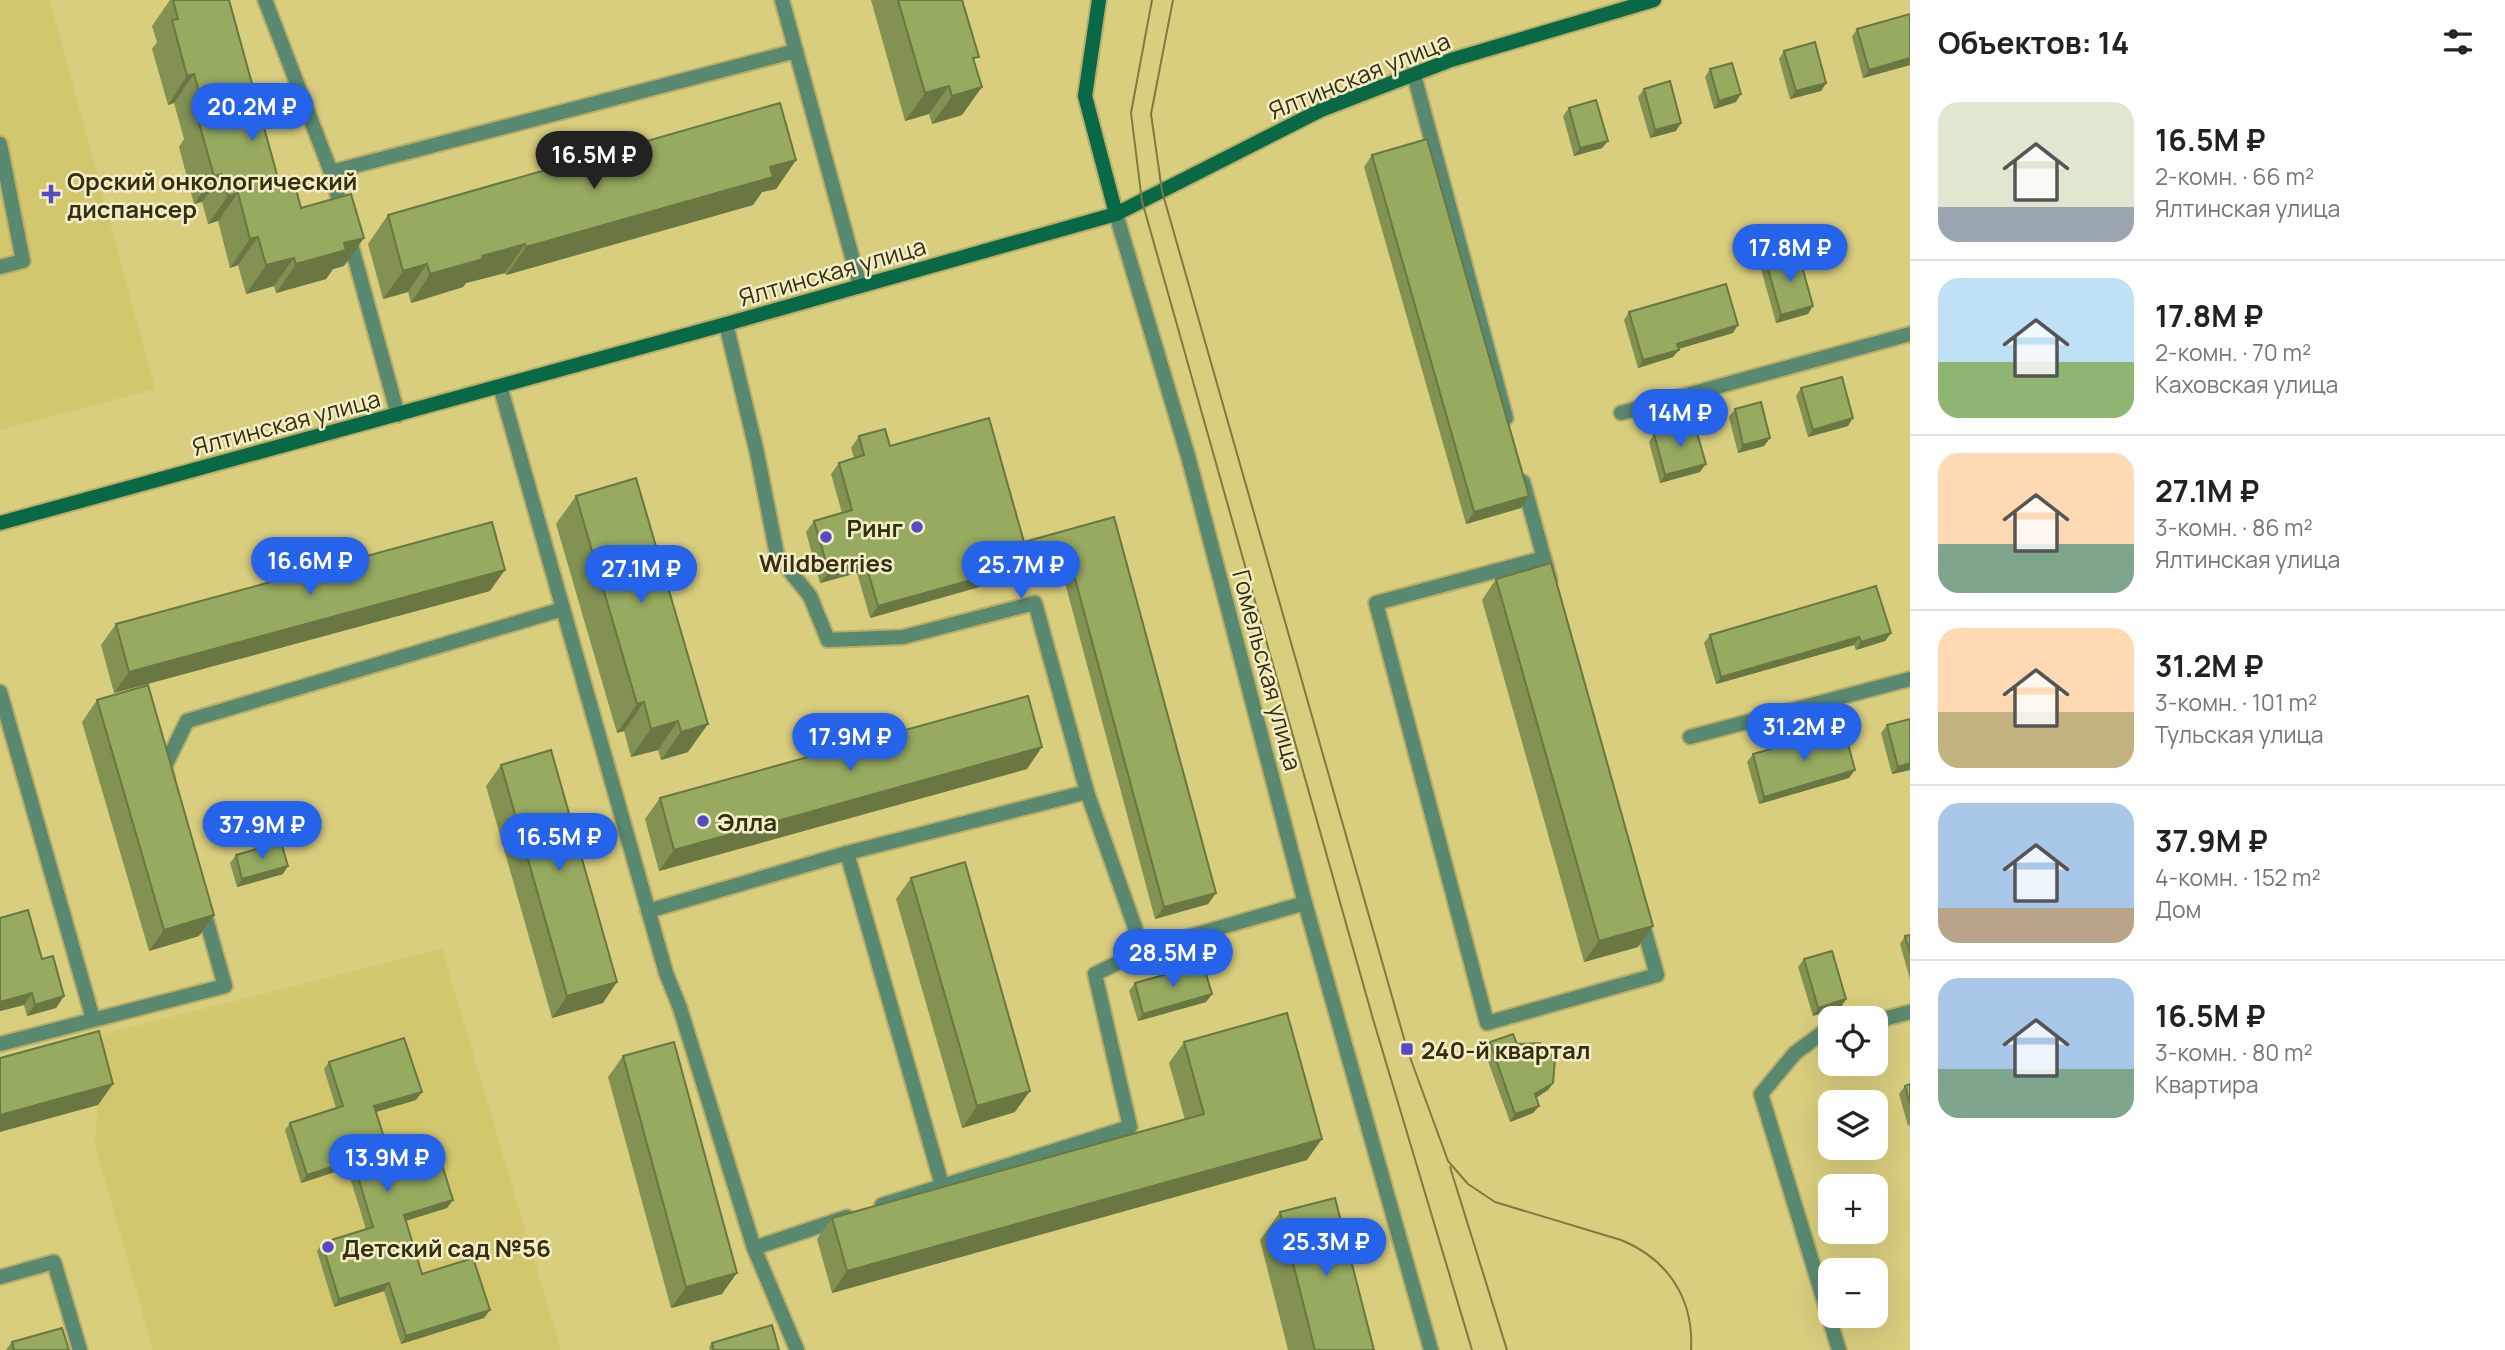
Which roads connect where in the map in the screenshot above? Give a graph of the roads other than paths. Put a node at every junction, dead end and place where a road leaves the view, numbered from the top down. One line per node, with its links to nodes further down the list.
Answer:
1 (265, 0): 8 (street)
2 (782, 0): 5 (street)
3 (1099, 0): 9 (main road, Гомельская улица)
4 (1654, 0): 6 (main road, Ялтинская улица)
5 (796, 51): 8 (street); 11 (street)
6 (1414, 75): 9 (main road, Ялтинская улица); 17 (street)
7 (0, 144): 10 (street)
8 (331, 172): 16 (street)
9 (1116, 214): 11 (main road, Ялтинская улица); 30 (street, Гомельская улица)
10 (0, 267)
11 (860, 286): 12 (main road, Ялтинская улица)
12 (726, 324): 14 (main road, Ялтинская улица); 26 (street)
13 (1910, 334): 15 (street)
14 (500, 386): 16 (main road, Ялтинская улица); 22 (street)
15 (1621, 413)
16 (398, 415): 19 (main road, Ялтинская улица)
17 (1511, 437)
18 (1519, 464): 20 (street)
19 (0, 523)
20 (1544, 558): 21 (street); 31 (street)
21 (1555, 598)
22 (563, 609): 27 (street); 32 (street)
23 (1910, 679): 25 (street)
24 (0, 692): 36 (street)
25 (1690, 737)
26 (1087, 792): 28 (street); 33 (street)
27 (171, 794)
28 (847, 853): 32 (street); 39 (street)
29 (200, 896): 36 (street)
30 (1306, 903): 33 (street); 44 (street, Гомельская улица)
31 (1639, 908)
32 (648, 911): 40 (street)
33 (1143, 950): 39 (street)
34 (1910, 1012): 35 (street)
35 (1888, 1018)
36 (93, 1019): 38 (street)
37 (1818, 1038): 45 (street)
38 (0, 1044)
39 (942, 1185): 40 (street)
40 (754, 1248): 43 (street)
41 (0, 1277): 42 (street)
42 (80, 1350)
43 (797, 1350)
44 (1432, 1350)
45 (1839, 1350)

